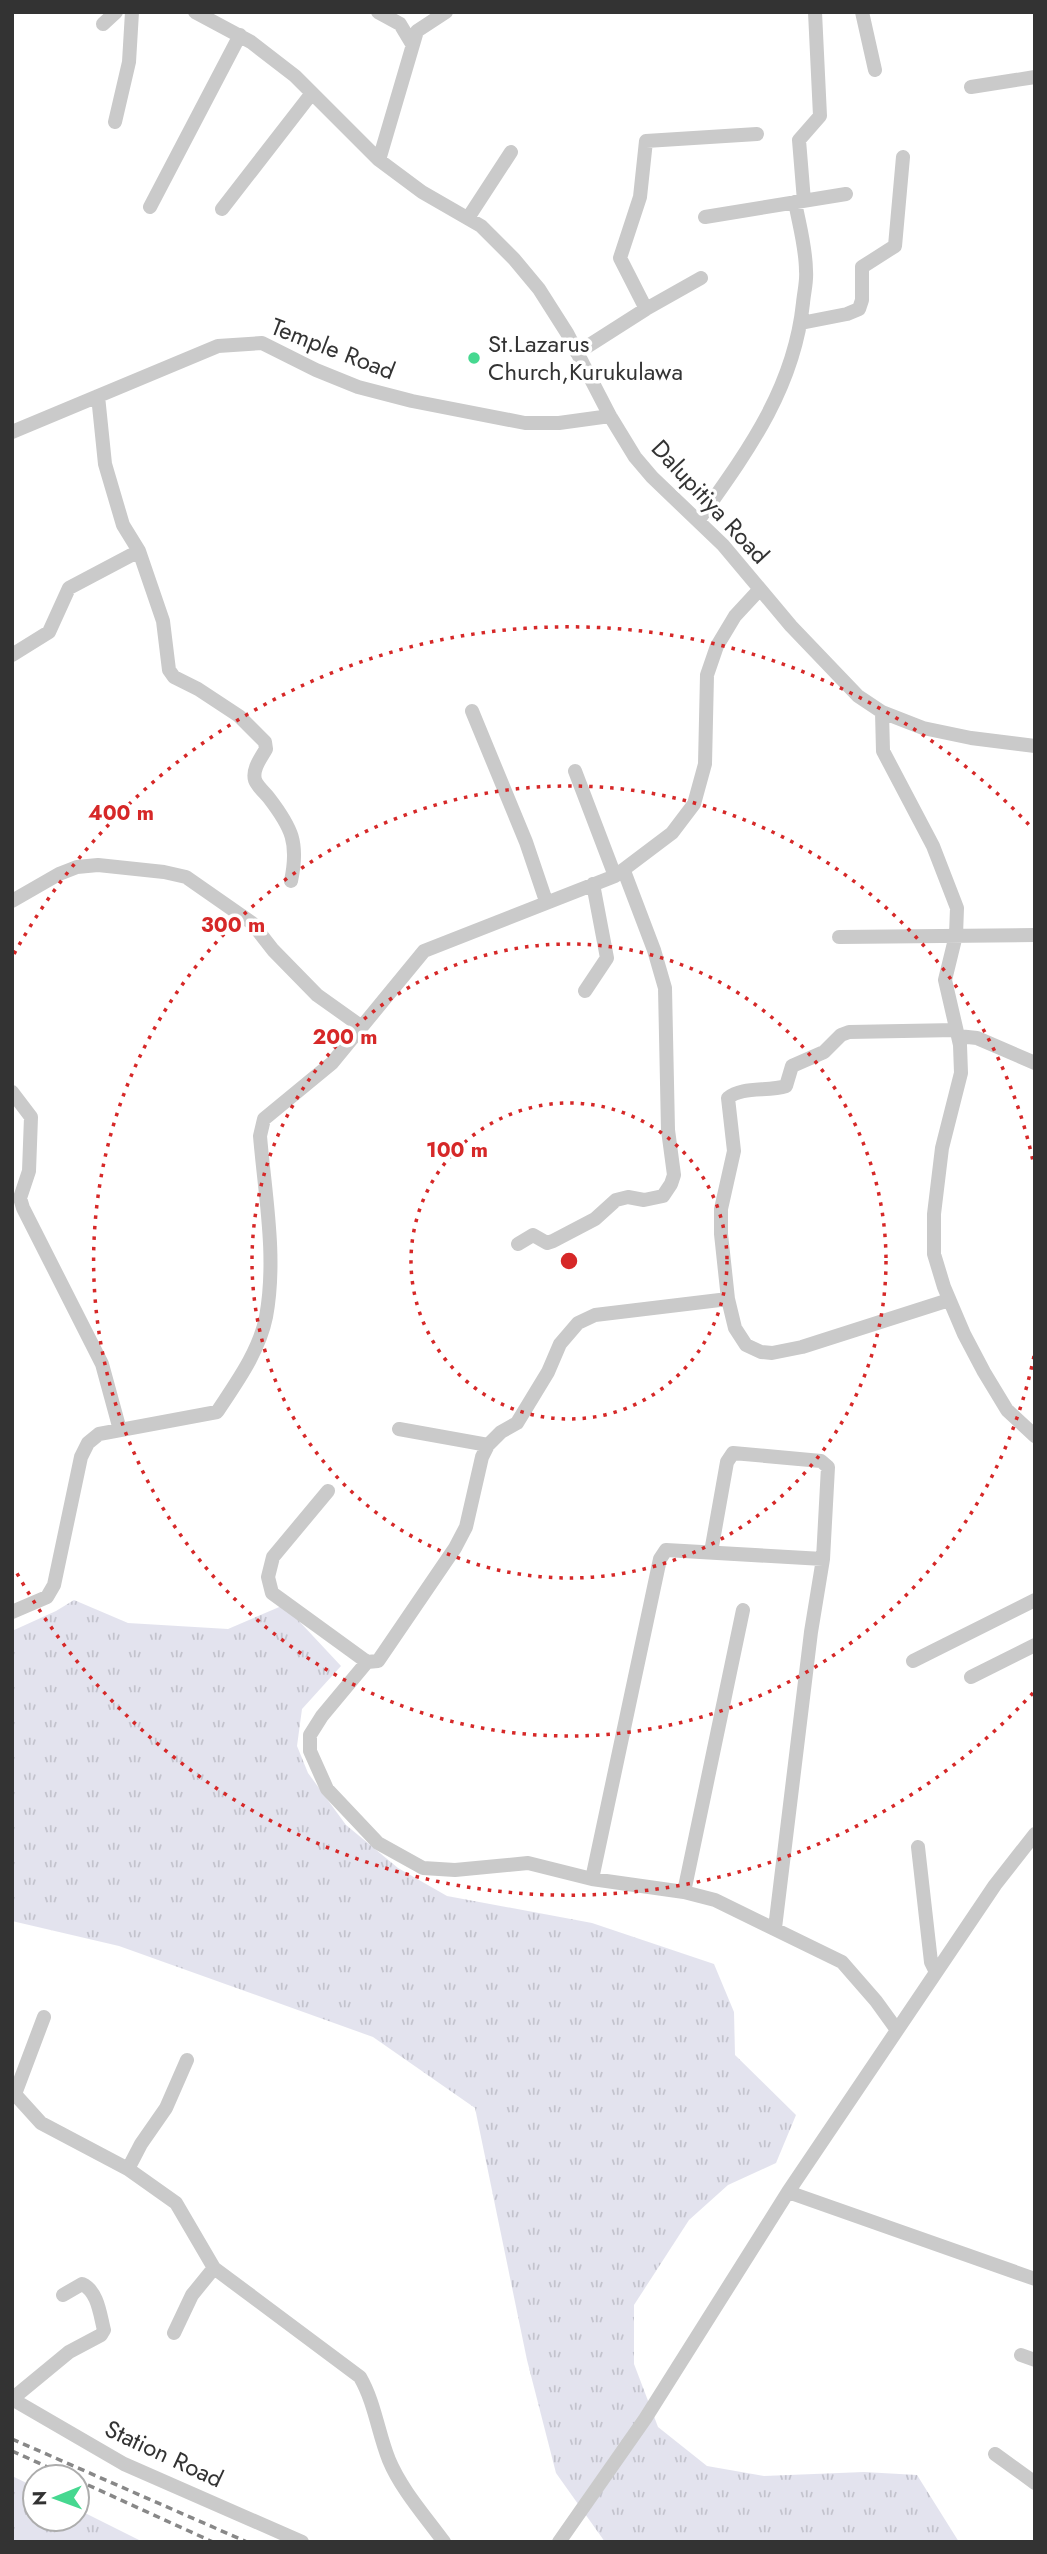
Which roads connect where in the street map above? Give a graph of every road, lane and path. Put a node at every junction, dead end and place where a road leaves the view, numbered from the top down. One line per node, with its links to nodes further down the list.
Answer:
1 (116, 12): 8 (street)
2 (132, 12): 15 (street)
3 (194, 12): 9 (street, Dalupitiya Road)
4 (377, 12): 10 (street)
5 (446, 12): 10 (street)
6 (815, 12): 21 (street)
7 (862, 12): 11 (street)
8 (103, 23)
9 (240, 36): 14 (street, Dalupitiya Road); 22 (street)
10 (412, 44): 19 (street)
11 (875, 71)
12 (1035, 77): 13 (street)
13 (971, 87)
14 (312, 93): 19 (street, Dalupitiya Road); 23 (street)
15 (115, 122)
16 (757, 134): 27 (street)
17 (511, 152): 25 (street)
18 (903, 157): 28 (street)
19 (379, 160): 25 (street, Dalupitiya Road)
20 (846, 194): 21 (street)
21 (800, 201): 24 (street); 28 (street)
22 (150, 207)
23 (222, 209)
24 (705, 217)
25 (468, 218): 29 (street, Dalupitiya Road)
26 (701, 278): 27 (street)
27 (646, 309): 29 (street)
28 (801, 323): 33 (street)
29 (577, 353): 31 (street, Dalupitiya Road)
30 (98, 396): 31 (street, Temple Road); 32 (street, Temple Road); 34 (street)
31 (610, 416): 33 (street, Dalupitiya Road)
32 (12, 432)
33 (698, 521): 35 (street, Dalupitiya Road)
34 (139, 551): 36 (street); 42 (street)
35 (759, 590): 38 (street, Dalupitiya Road); 41 (street)
36 (12, 655)
37 (472, 711): 45 (street)
38 (882, 712): 39 (street, Dalupitiya Road); 46 (street)
39 (1035, 746)
40 (575, 771): 41 (street)
41 (619, 873): 43 (street); 54 (street)
42 (291, 881)
43 (593, 884): 45 (street); 49 (street)
44 (12, 901): 50 (street)
45 (546, 901): 50 (street)
46 (956, 934): 47 (street); 48 (street); 51 (street)
47 (1035, 934)
48 (839, 937)
49 (585, 991)
50 (362, 1027): 58 (street)
51 (957, 1033): 52 (street); 55 (street); 56 (street)
52 (1035, 1063)
53 (12, 1092): 58 (street)
54 (518, 1244)
55 (728, 1299): 56 (street); 60 (street)
56 (949, 1300): 59 (street)
57 (399, 1429): 60 (street)
58 (120, 1430): 66 (street)
59 (1035, 1436)
60 (488, 1445): 69 (street)
61 (328, 1491): 69 (street)
62 (711, 1552): 63 (street); 63 (street); 73 (street)
63 (823, 1559): 75 (street)
64 (1035, 1600): 68 (street)
65 (743, 1610): 74 (street)
66 (12, 1612)
67 (1035, 1645): 70 (street)
68 (913, 1661)
69 (367, 1662): 73 (street)
70 (971, 1676)
71 (1035, 1834): 76 (street)
72 (918, 1847): 76 (street)
73 (592, 1879): 74 (street)
74 (684, 1892): 75 (street)
75 (775, 1928): 78 (street)
76 (936, 1972): 78 (street)
77 (44, 2017): 80 (street)
78 (897, 2030): 82 (street)
79 (187, 2060): 81 (street)
80 (14, 2093): 81 (street)
81 (128, 2169): 83 (street)
82 (788, 2192): 84 (street); 92 (street)
83 (214, 2268): 86 (street); 91 (street)
84 (1035, 2279)
85 (62, 2295): 87 (street)
86 (174, 2333)
87 (12, 2399): 90 (street, Station Road)
88 (995, 2454): 89 (street)
89 (1035, 2483)
90 (302, 2542)
91 (444, 2542)
92 (559, 2542)

